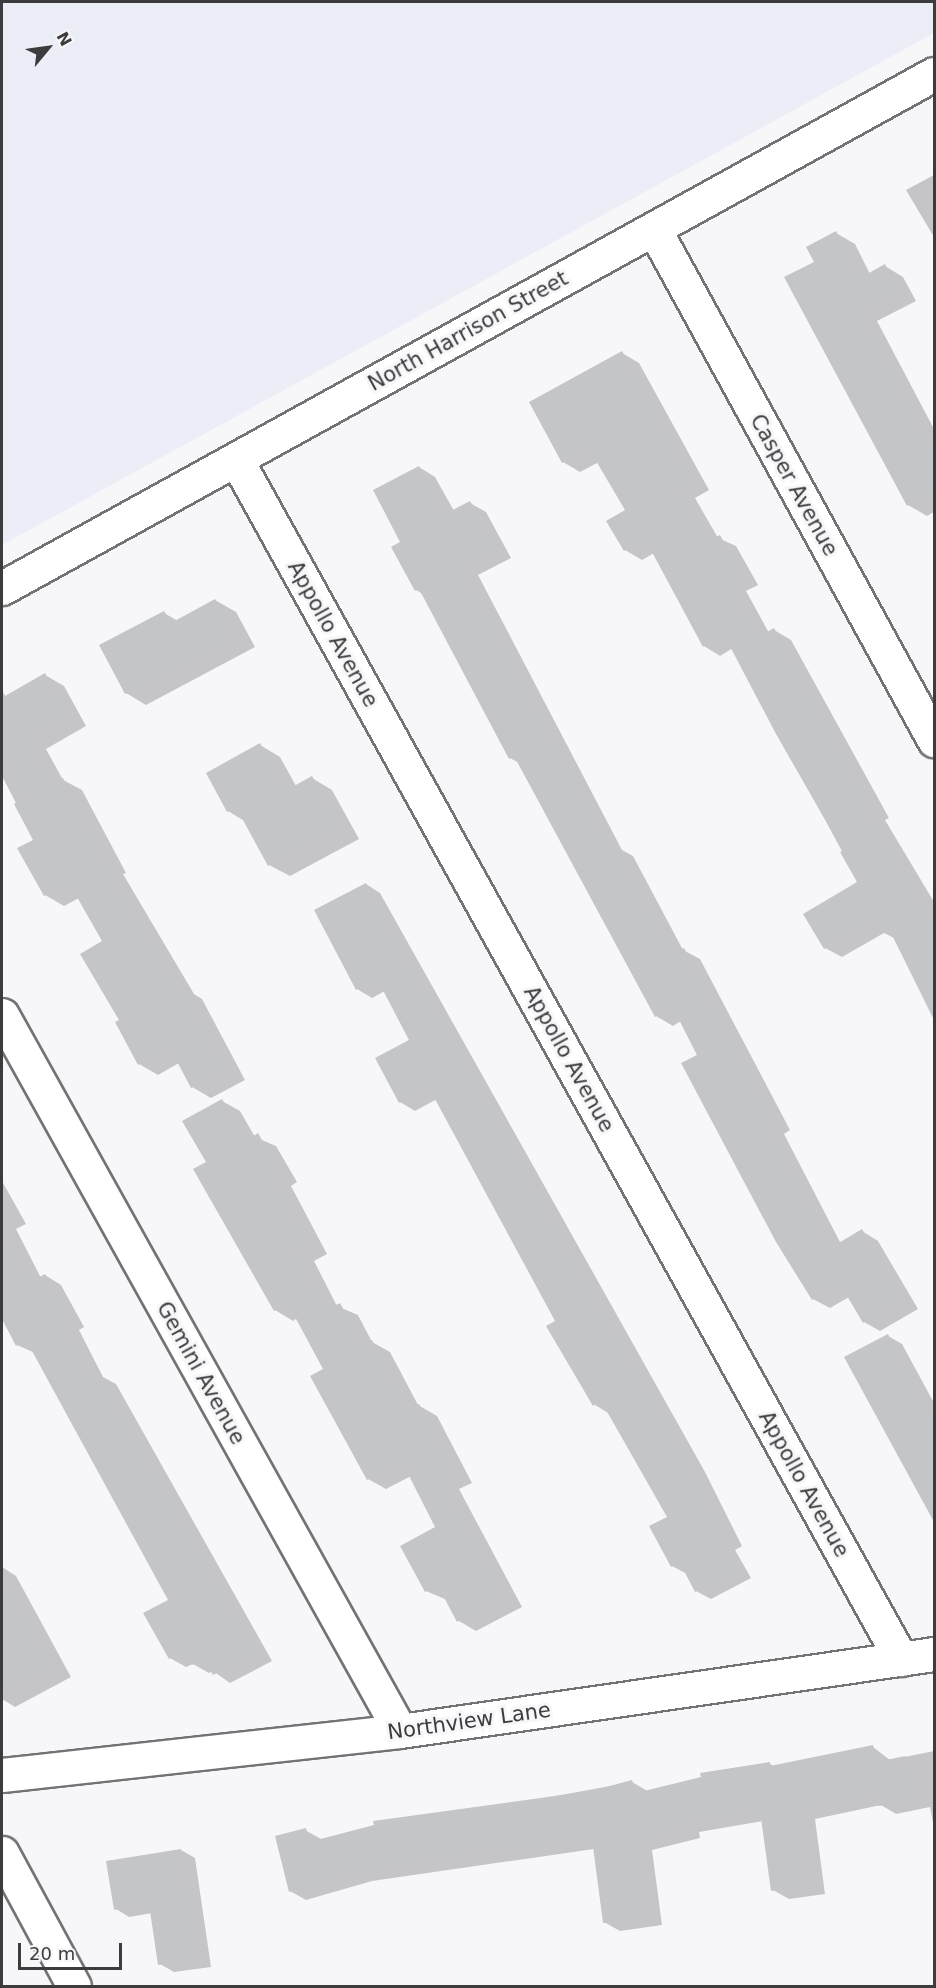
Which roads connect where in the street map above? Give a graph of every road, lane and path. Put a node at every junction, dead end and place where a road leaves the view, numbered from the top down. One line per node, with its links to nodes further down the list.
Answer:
1 (934, 74): 2 (street, North Harrison Street)
2 (654, 229): 3 (street, North Harrison Street); 5 (street, Casper Avenue)
3 (236, 459): 4 (street, North Harrison Street); 8 (street, Appollo Avenue)
4 (2, 588)
5 (934, 740)
6 (2, 1015): 9 (street, Gemini Avenue)
7 (934, 1654): 8 (street, Northview Lane)
8 (901, 1659): 9 (street, Northview Lane)
9 (400, 1731): 10 (street, Northview Lane)
10 (2, 1775)
11 (2, 1853): 12 (street)
12 (74, 1986)

